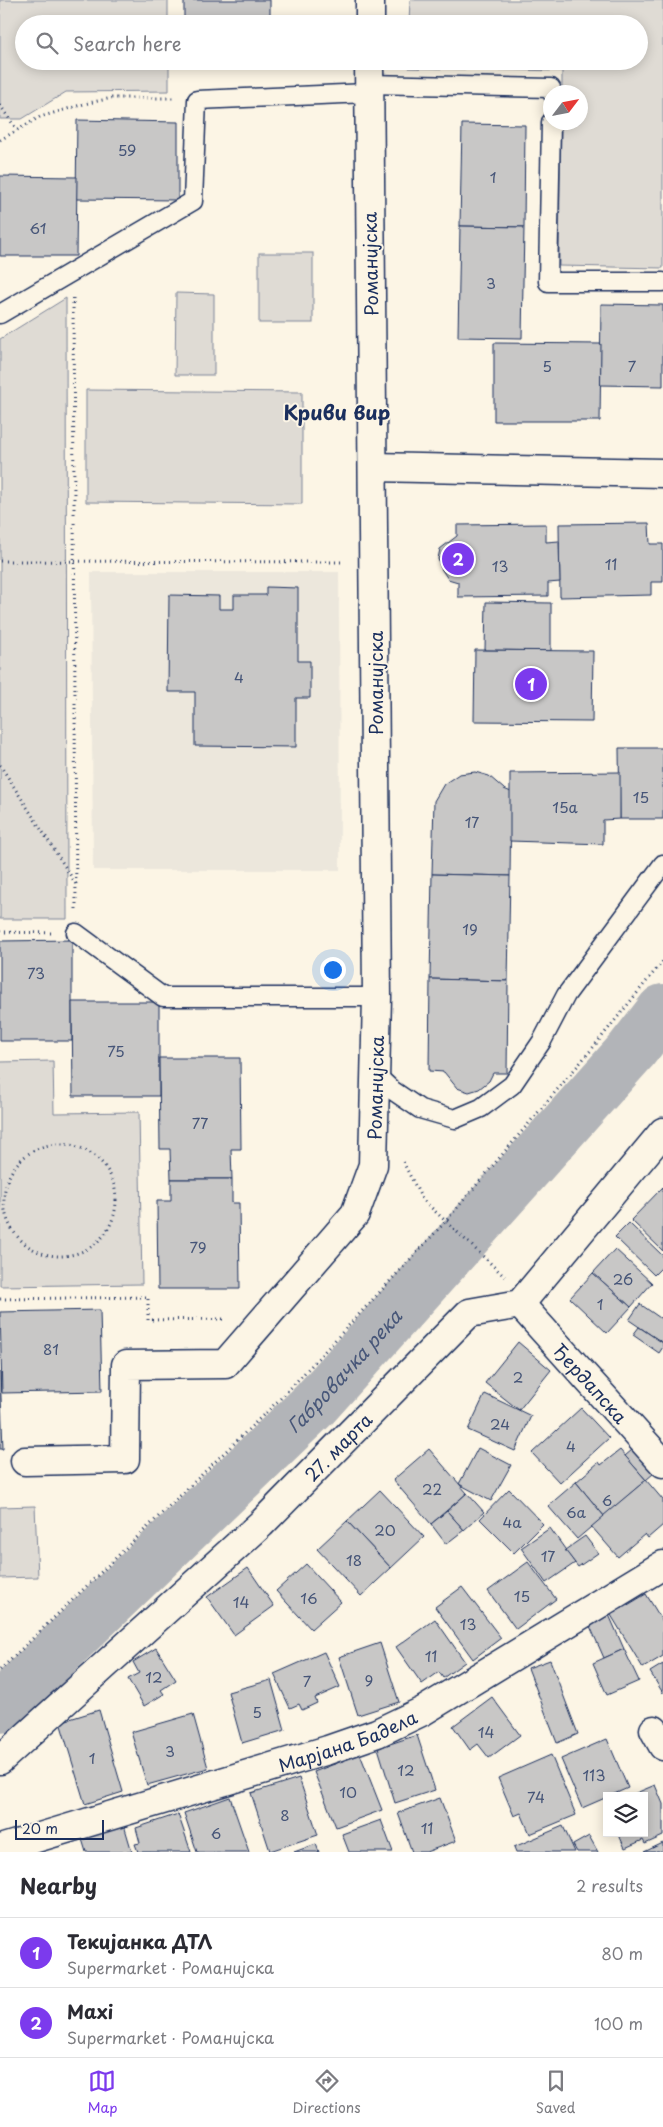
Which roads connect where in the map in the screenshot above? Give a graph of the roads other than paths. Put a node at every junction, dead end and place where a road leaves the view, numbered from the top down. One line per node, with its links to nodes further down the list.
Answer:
1 (370, 0): 2 (street)
2 (370, 15)
3 (369, 79): 4 (lane); 7 (lane); 8 (street, Романијска)
4 (543, 88)
5 (550, 130): 6 (lane)
6 (663, 282)
7 (0, 314)
8 (373, 467): 9 (street); 12 (street, Романијска)
9 (663, 473)
10 (663, 864): 13 (lane)
11 (76, 932): 12 (lane)
12 (377, 997): 13 (street, Романијска)
13 (376, 1075): 16 (street, Романијска)
14 (663, 1132): 15 (street)
15 (520, 1304): 17 (street, Ђердапска); 19 (street, 27. марта)
16 (25, 1461)
17 (663, 1463)
18 (663, 1564): 20 (street, Марјана Бадела)
19 (0, 1760)
20 (0, 1849)

